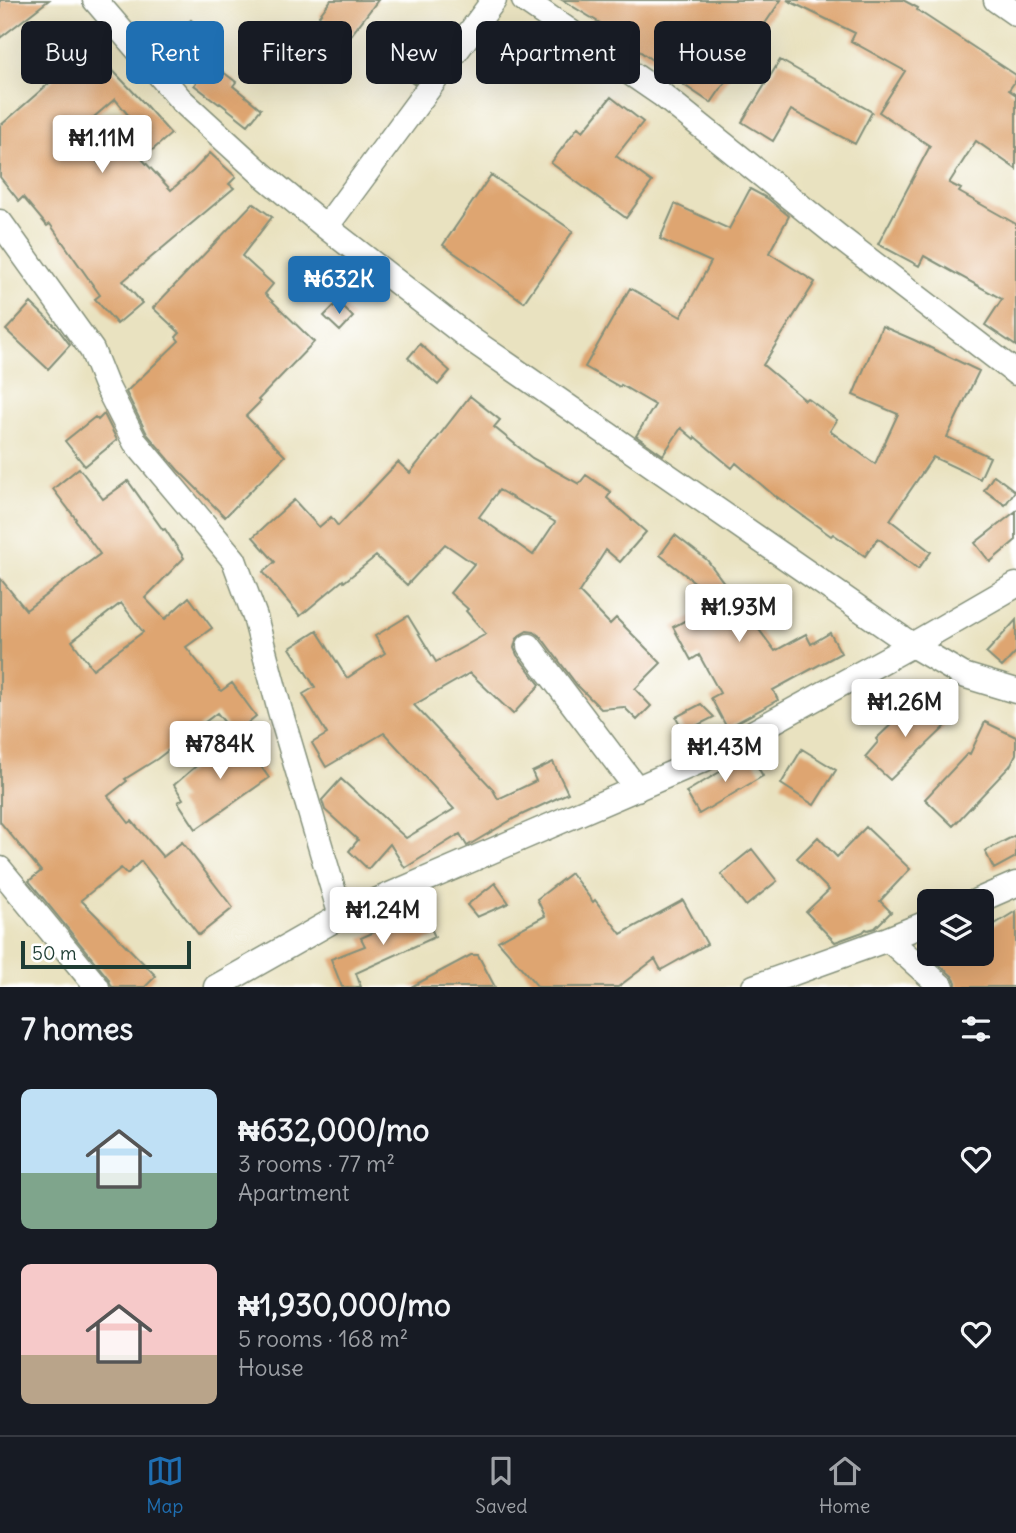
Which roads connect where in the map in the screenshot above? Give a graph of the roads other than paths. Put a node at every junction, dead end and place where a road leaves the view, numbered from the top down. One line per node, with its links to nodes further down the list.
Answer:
1 (95, 0): 7 (street)
2 (494, 0): 7 (street)
3 (524, 0): 8 (street)
4 (996, 0): 5 (street)
5 (1016, 14)
6 (0, 222): 17 (street)
7 (326, 227): 10 (street)
8 (1016, 373)
9 (1016, 585): 10 (street)
10 (912, 645): 12 (street); 13 (street)
11 (529, 646): 13 (street)
12 (1016, 691)
13 (637, 789): 17 (street)
14 (0, 869): 20 (street)
15 (1016, 884): 16 (street)
16 (994, 894)
17 (341, 916): 21 (street)
18 (917, 927): 19 (street)
19 (888, 939): 22 (street); 23 (street)
20 (97, 987)
21 (216, 987)
22 (754, 987)
23 (942, 987)

